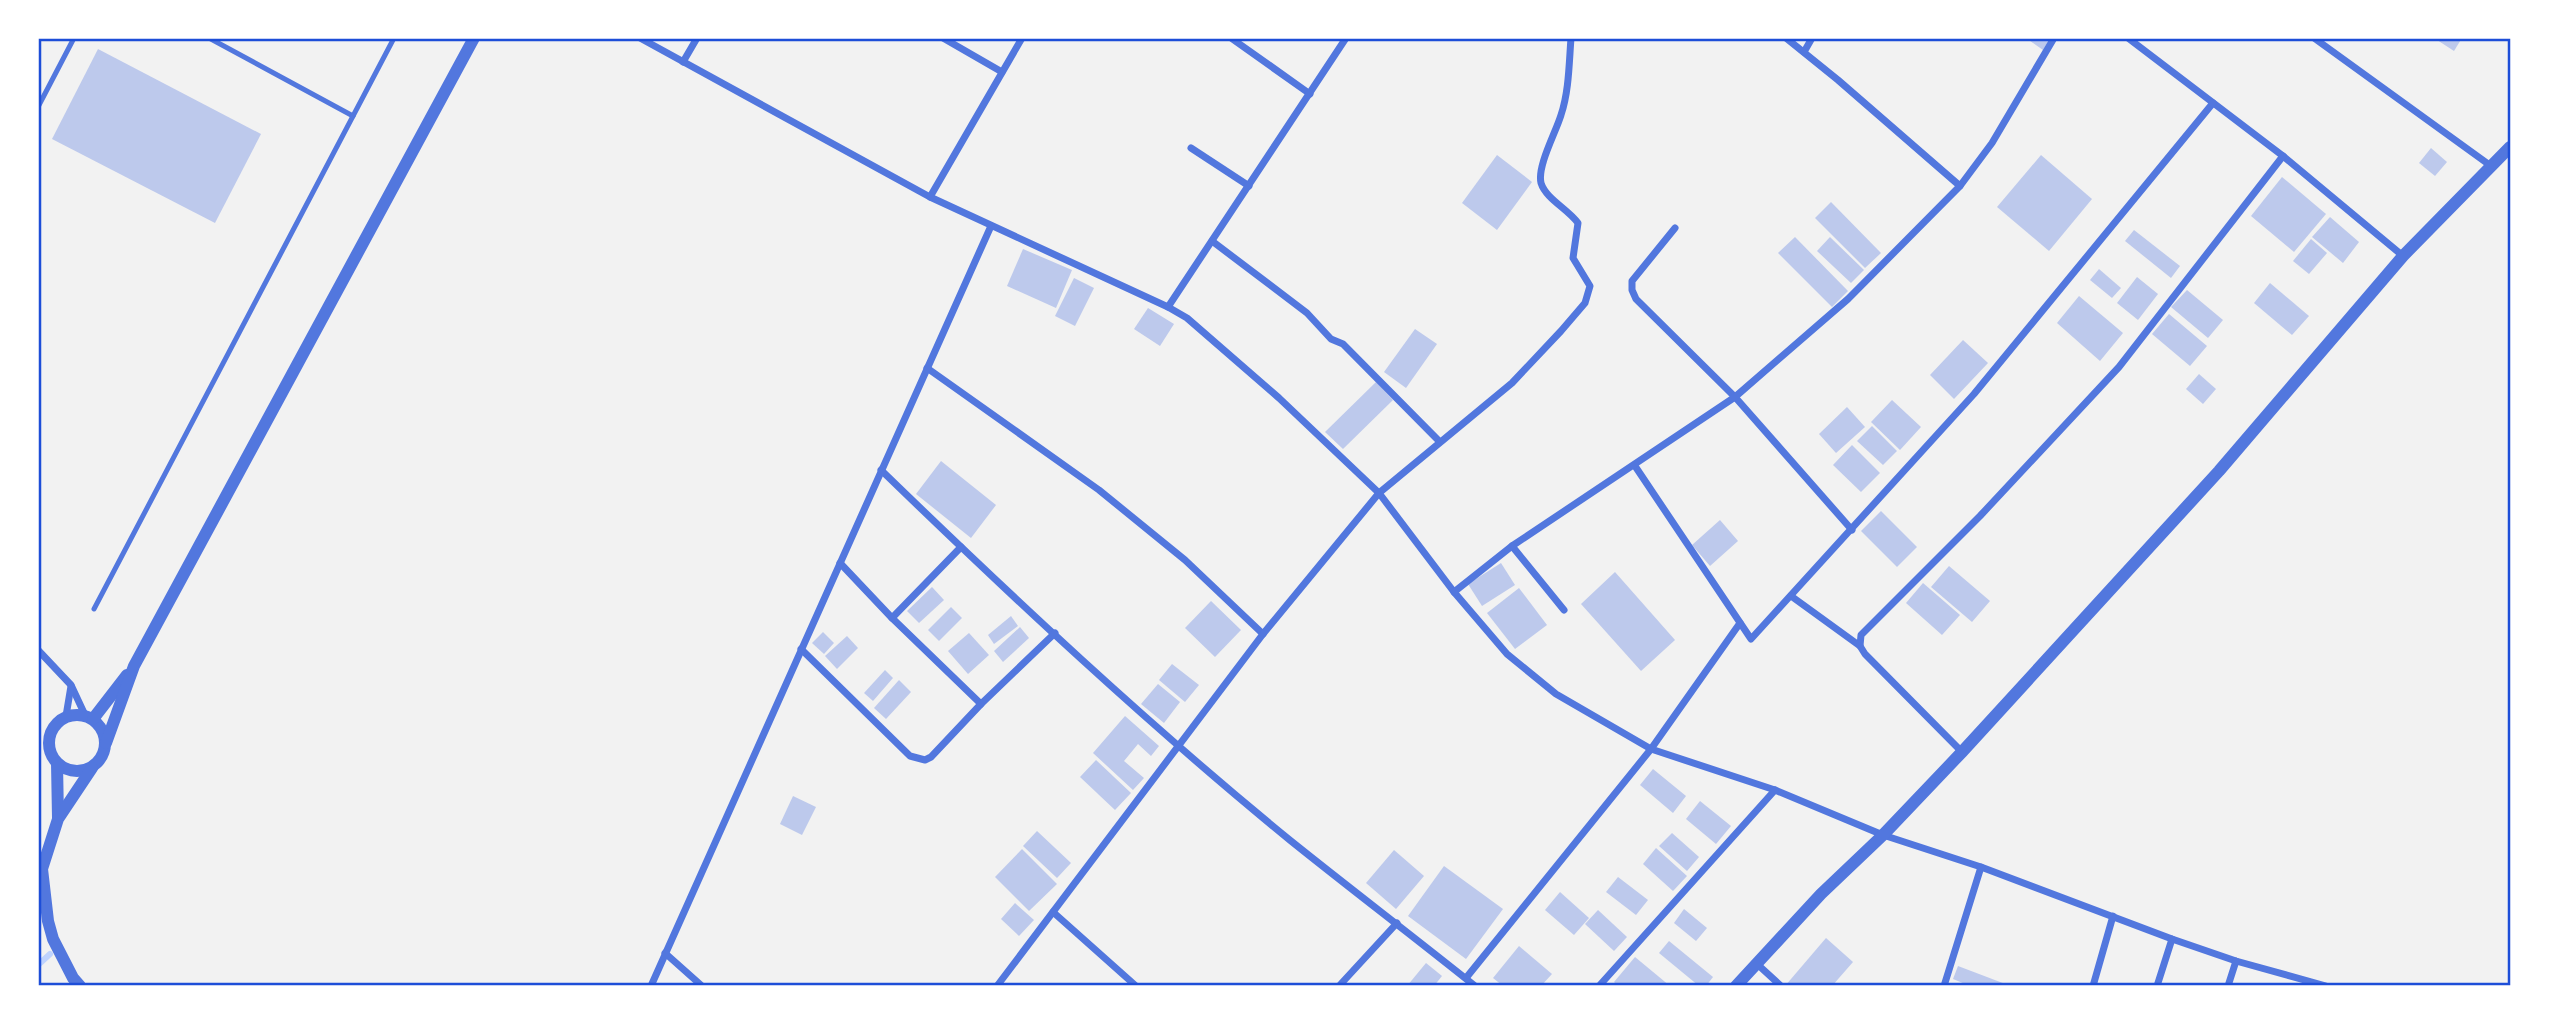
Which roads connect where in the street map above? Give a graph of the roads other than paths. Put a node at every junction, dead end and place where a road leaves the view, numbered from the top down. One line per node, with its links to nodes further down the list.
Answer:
1 (74, 38): 22 (lane)
2 (209, 38): 23 (lane)
3 (394, 38): 23 (lane)
4 (474, 38): 57 (street)
5 (639, 38): 18 (street)
6 (697, 38): 18 (street)
7 (943, 38): 19 (street)
8 (1022, 38): 19 (street)
9 (1231, 38): 20 (street)
10 (1346, 38): 20 (street)
11 (1571, 38): 38 (street)
12 (1786, 38): 17 (street)
13 (1812, 38): 17 (street)
14 (2054, 38): 29 (street)
15 (2129, 38): 21 (street)
16 (2314, 38): 27 (street)
17 (1804, 52): 29 (street)
18 (683, 62): 30 (street)
19 (1002, 72): 30 (street)
20 (1310, 94): 28 (street)
21 (2214, 103): 26 (street); 42 (street)
22 (38, 107)
23 (353, 116): 48 (lane)
24 (2511, 147): 27 (street)
25 (1191, 148): 28 (street)
26 (2283, 156): 34 (street); 54 (street)
27 (2491, 166): 34 (street)
28 (1249, 186): 33 (street)
29 (1960, 186): 37 (street)
30 (930, 197): 31 (street)
31 (991, 226): 35 (street); 36 (street)
32 (1675, 228): 37 (street)
33 (1212, 241): 35 (street); 38 (street)
34 (2403, 256): 65 (street)
35 (1168, 307): 41 (street)
36 (927, 368): 40 (street); 53 (street)
37 (1735, 397): 39 (street); 42 (street)
38 (1439, 441): 41 (street)
39 (1635, 466): 43 (street); 51 (street)
40 (881, 470): 44 (street); 45 (street)
41 (1379, 493): 46 (street); 53 (street)
42 (1852, 530): 47 (street)
43 (1512, 545): 46 (street); 49 (street)
44 (961, 547): 50 (street); 52 (street)
45 (840, 563): 50 (street); 55 (street)
46 (1454, 592): 64 (street)
47 (1791, 596): 51 (street); 54 (street)
48 (94, 609)
49 (1563, 610)
50 (892, 618): 59 (street)
51 (1740, 623): 64 (street)
52 (1055, 633): 59 (street); 63 (street)
53 (1263, 634): 63 (street)
54 (1860, 646): 65 (street)
55 (801, 649): 59 (street); 76 (street)
56 (38, 650): 58 (street)
57 (134, 666): 61 (street); 62 (street)
58 (71, 685): 60 (street); 61 (street)
59 (981, 704)
60 (66, 716): 61 (street); 66 (street)
61 (89, 717): 62 (street)
62 (106, 743): 67 (street)
63 (1179, 744): 72 (street); 74 (street)
64 (1651, 748): 68 (street); 79 (street)
65 (1962, 752): 70 (street)
66 (57, 763): 67 (street); 69 (street)
67 (92, 768): 69 (street)
68 (1775, 790): 70 (street); 87 (street)
69 (58, 819): 80 (street)
70 (1883, 835): 71 (street); 78 (street)
71 (1981, 867): 73 (street); 90 (street)
72 (1053, 912): 83 (street); 84 (street)
73 (2113, 916): 75 (street); 91 (street)
74 (1397, 923): 79 (street); 85 (street)
75 (2172, 939): 77 (street); 92 (street)
76 (665, 953): 81 (street); 82 (street)
77 (2236, 961): 93 (street); 94 (street)
78 (1756, 963): 88 (street); 89 (street)
79 (1466, 978): 86 (street)
80 (80, 985)
81 (650, 985)
82 (702, 985)
83 (997, 985)
84 (1136, 985)
85 (1339, 985)
86 (1475, 985)
87 (1599, 985)
88 (1736, 985)
89 (1781, 985)
90 (1944, 985)
91 (2093, 985)
92 (2157, 985)
93 (2228, 985)
94 (2326, 985)

